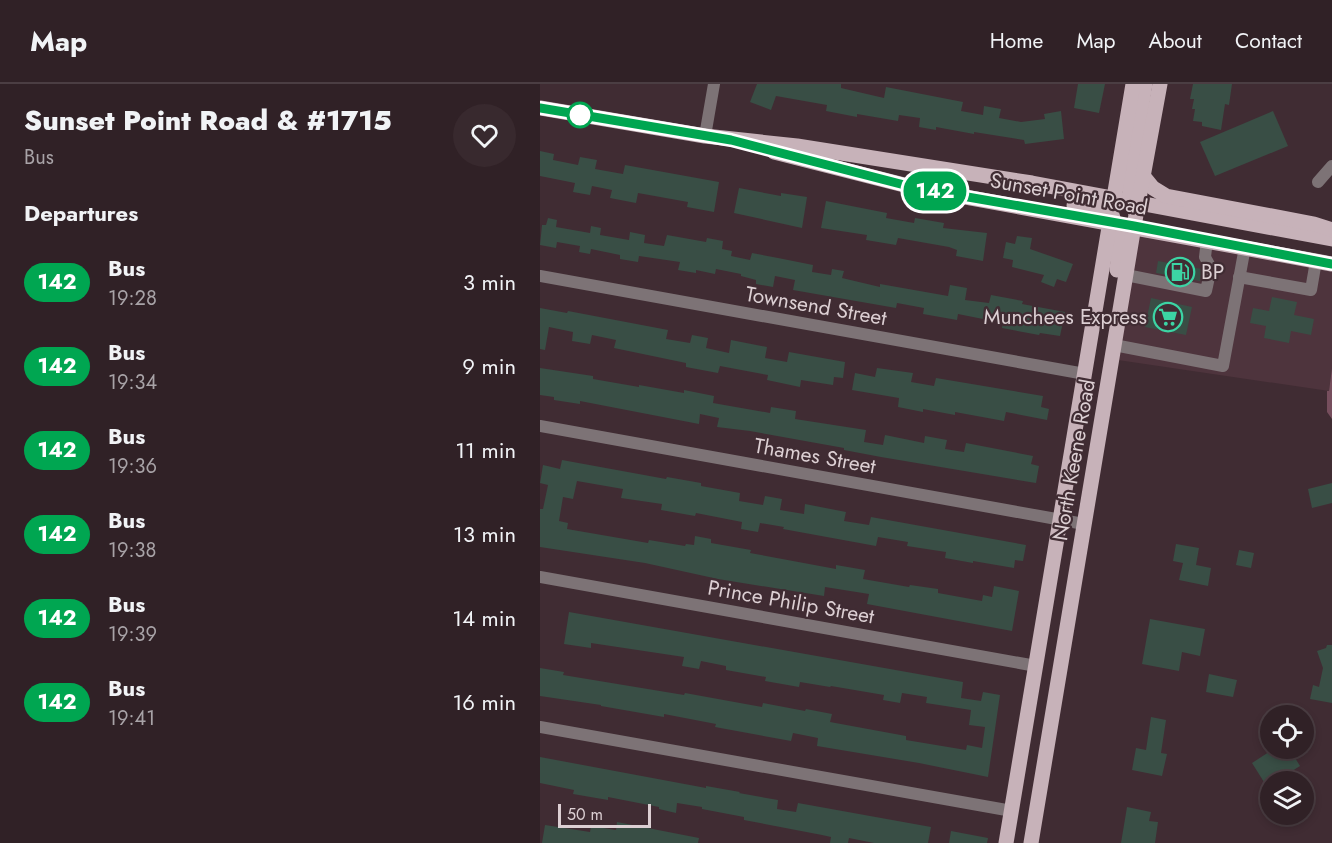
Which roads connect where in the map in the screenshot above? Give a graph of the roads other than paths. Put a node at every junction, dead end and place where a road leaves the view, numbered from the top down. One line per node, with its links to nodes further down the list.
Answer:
1 (714, 84): 6 (street)
2 (1133, 84): 11 (main road, North Keene Road)
3 (1145, 84): 11 (main road)
4 (1160, 84): 9 (main road, North Keene Road)
5 (540, 108): 6 (main road, Sunset Point Road)
6 (705, 136): 7 (main road, Sunset Point Road)
7 (731, 140): 11 (main road, Sunset Point Road); 11 (main road, Sunset Point Road)
8 (1332, 166): 10 (street)
9 (1144, 177): 11 (main road, North Keene Road); 12 (main road)
10 (1318, 182)
11 (1124, 213): 13 (main road, Sunset Point Road); 14 (main road, Sunset Point Road); 18 (main road, North Keene Road); 22 (main road, North Keene Road); 24 (main road)
12 (1332, 230)
13 (1208, 240): 15 (main road, Sunset Point Road); 18 (street)
14 (1332, 242)
15 (1245, 247): 16 (main road, Sunset Point Road); 20 (street)
16 (1316, 261): 17 (main road, Sunset Point Road); 20 (street)
17 (1332, 264)
18 (1126, 275): 21 (main road, North Keene Road)
19 (540, 276): 22 (street, Townsend Street)
20 (1239, 277): 21 (street)
21 (1114, 345): 24 (main road, North Keene Road)
22 (1084, 374): 25 (main road, North Keene Road)
23 (540, 426): 25 (street, Thames Street)
24 (1097, 446): 26 (main road, North Keene Road)
25 (1061, 520): 26 (street, Thames Street); 28 (main road, North Keene Road)
26 (1084, 524): 32 (main road, North Keene Road)
27 (540, 577): 28 (street, Prince Philip Street)
28 (1036, 666): 30 (main road, North Keene Road)
29 (540, 727): 30 (street)
30 (1012, 811): 31 (main road, North Keene Road)
31 (1006, 843)
32 (1031, 843)

